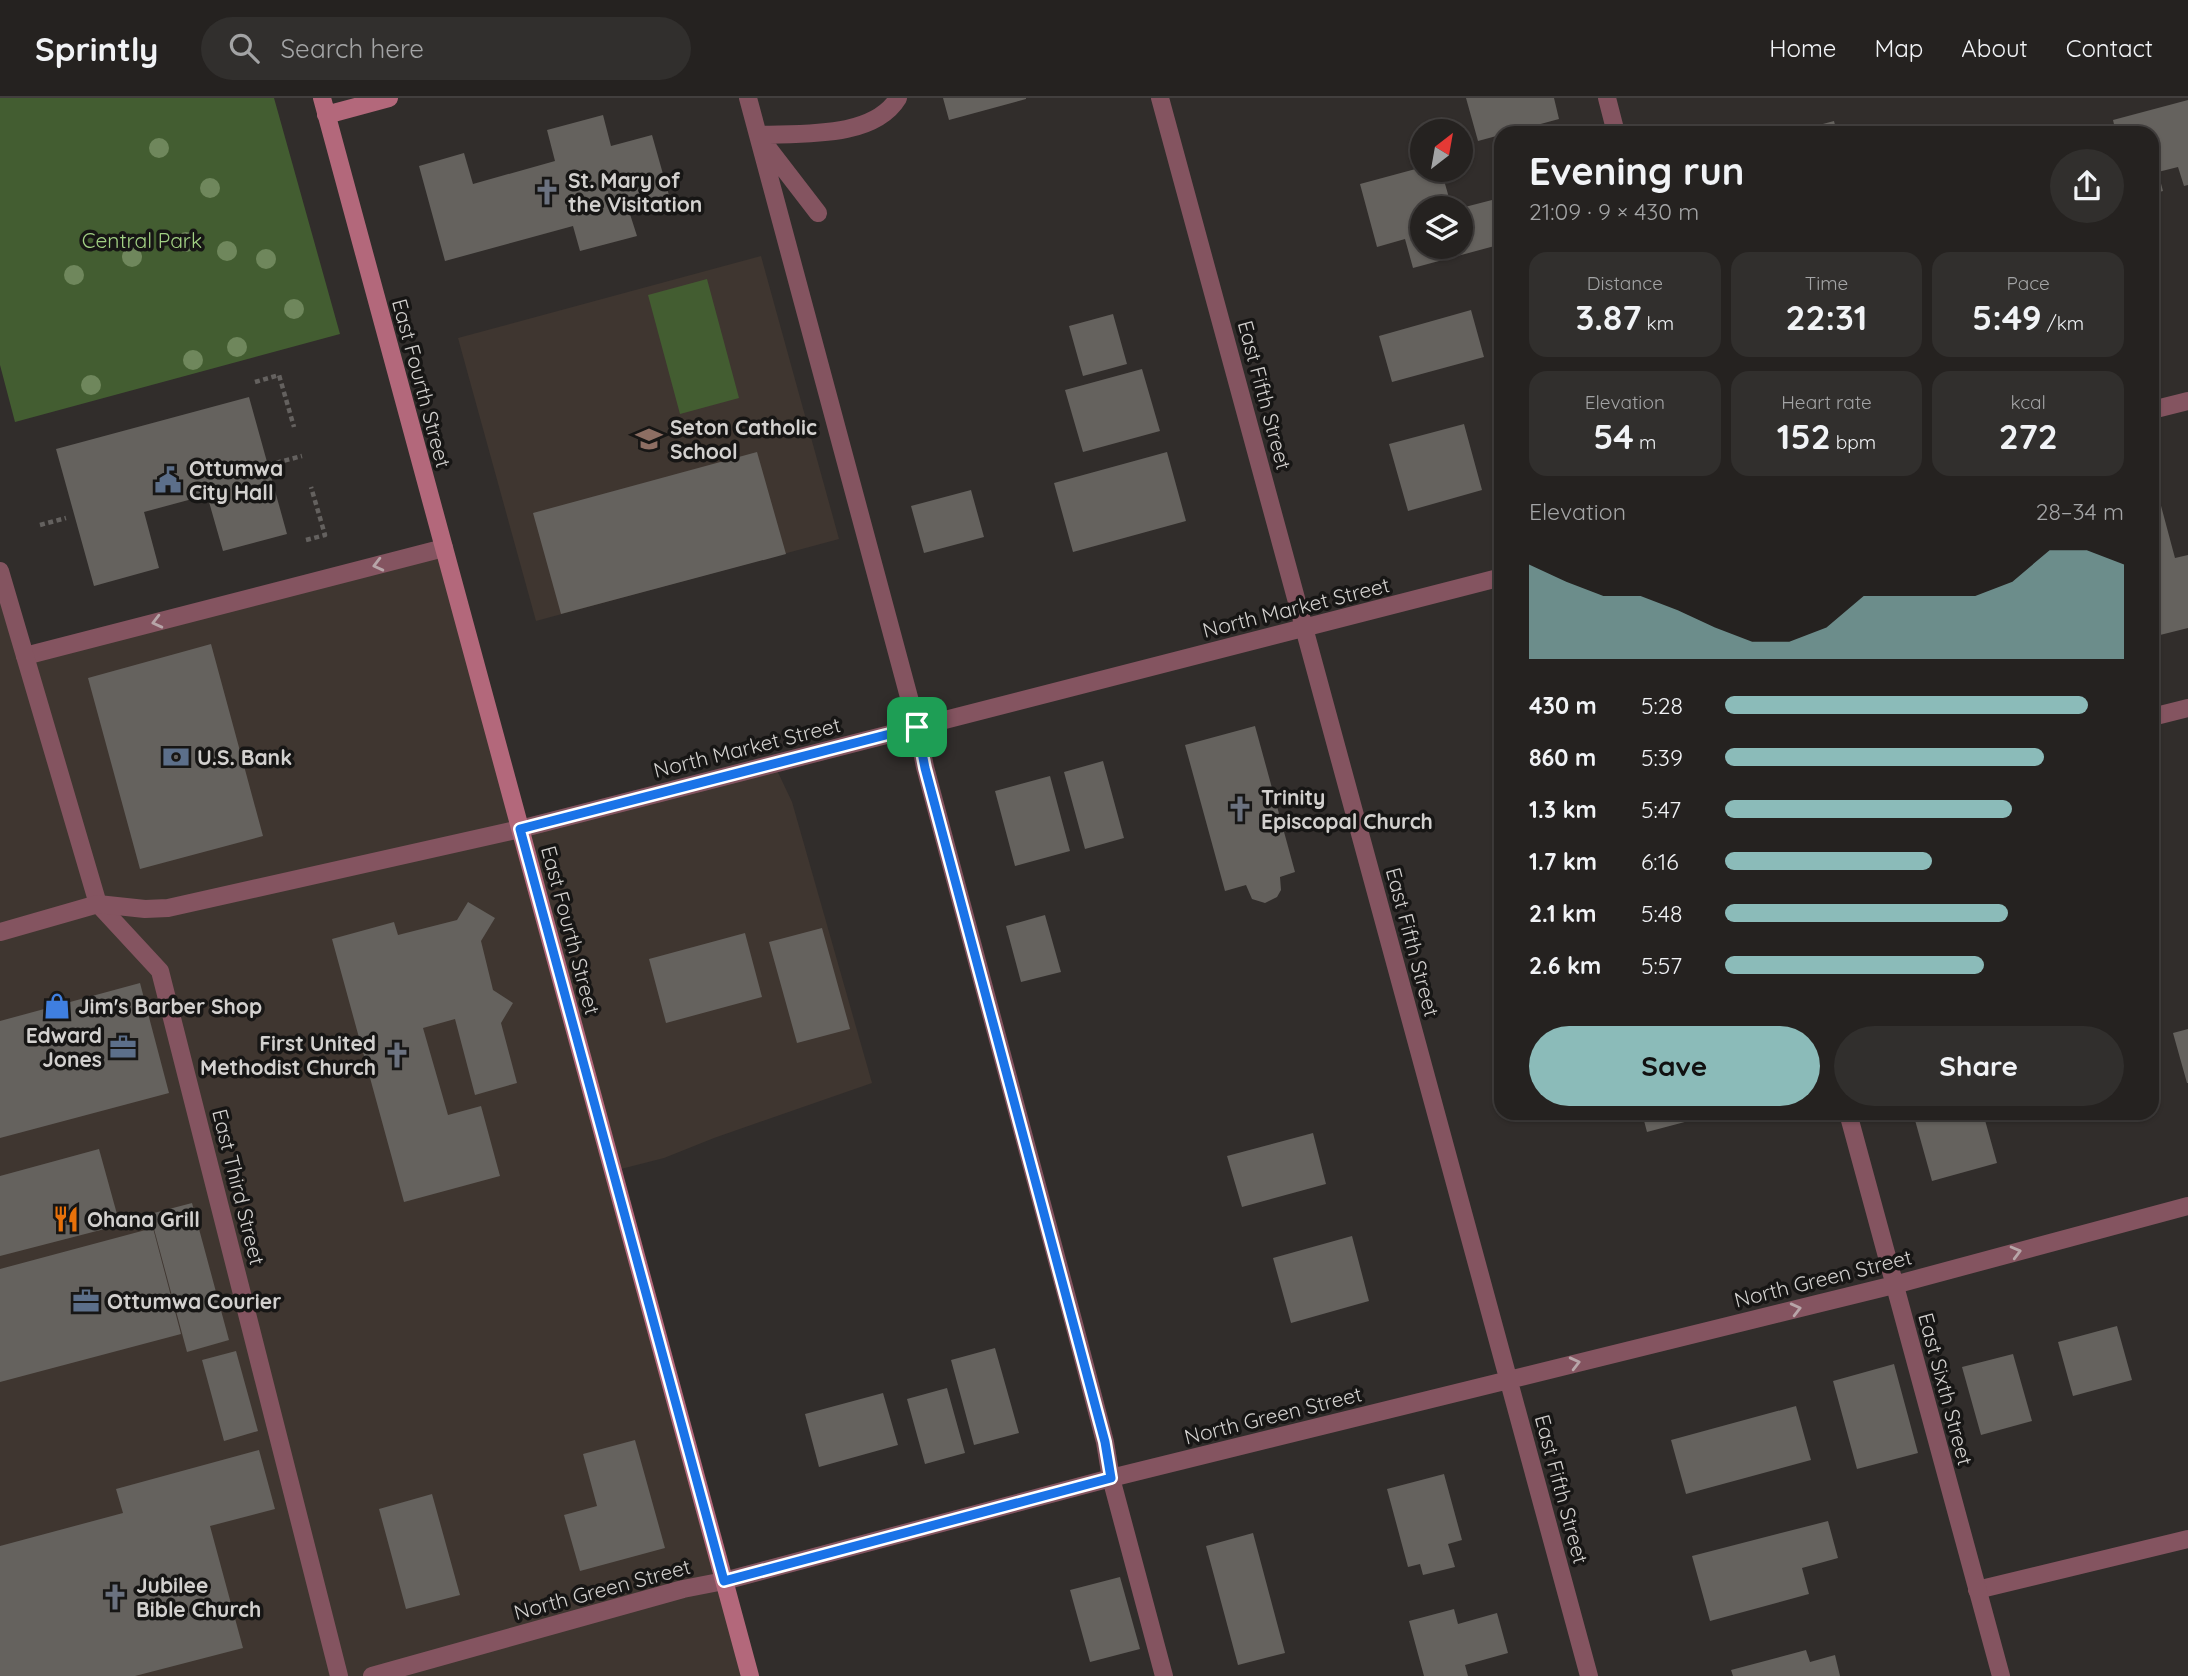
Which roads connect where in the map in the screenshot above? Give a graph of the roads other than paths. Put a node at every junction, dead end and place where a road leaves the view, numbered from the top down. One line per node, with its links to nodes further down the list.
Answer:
1 (389, 98): 6 (main road)
2 (748, 98): 8 (street)
3 (898, 98): 8 (street)
4 (1160, 98): 15 (street, East Fifth Street)
5 (1607, 98): 7 (street)
6 (324, 106): 12 (main road, East Fourth Street)
7 (1614, 126)
8 (758, 135): 9 (street); 19 (street)
9 (818, 212)
10 (2188, 401): 11 (street)
11 (2159, 408)
12 (444, 548): 16 (street, one-way to 16); 20 (main road, East Fourth Street)
13 (0, 571): 16 (street, East Third Street)
14 (1494, 579): 15 (street, North Market Street)
15 (1304, 628): 19 (street, North Market Street); 26 (street, East Fifth Street)
16 (25, 656): 21 (street, East Third Street)
17 (2188, 708): 18 (street)
18 (2159, 716)
19 (917, 727): 20 (street, North Market Street); 27 (street)
20 (520, 829): 21 (street, North Market Street); 29 (main road, East Fourth Street)
21 (98, 904): 22 (street, North Market Street); 31 (street, East Third Street)
22 (0, 933)
23 (1850, 1120): 25 (street, East Sixth Street)
24 (2188, 1206): 25 (street, North Green Street, one-way to 24)
25 (1894, 1284): 26 (street, North Green Street, one-way to 25); 30 (street, East Sixth Street)
26 (1508, 1380): 27 (street, North Green Street); 35 (street, East Fifth Street)
27 (1111, 1478): 29 (street, North Green Street); 34 (street)
28 (2188, 1539): 30 (street)
29 (724, 1581): 32 (street, North Green Street); 33 (main road, East Fourth Street)
30 (1977, 1590): 36 (street, East Sixth Street)
31 (339, 1676)
32 (372, 1676)
33 (750, 1676)
34 (1164, 1676)
35 (1589, 1676)
36 (2001, 1676)

